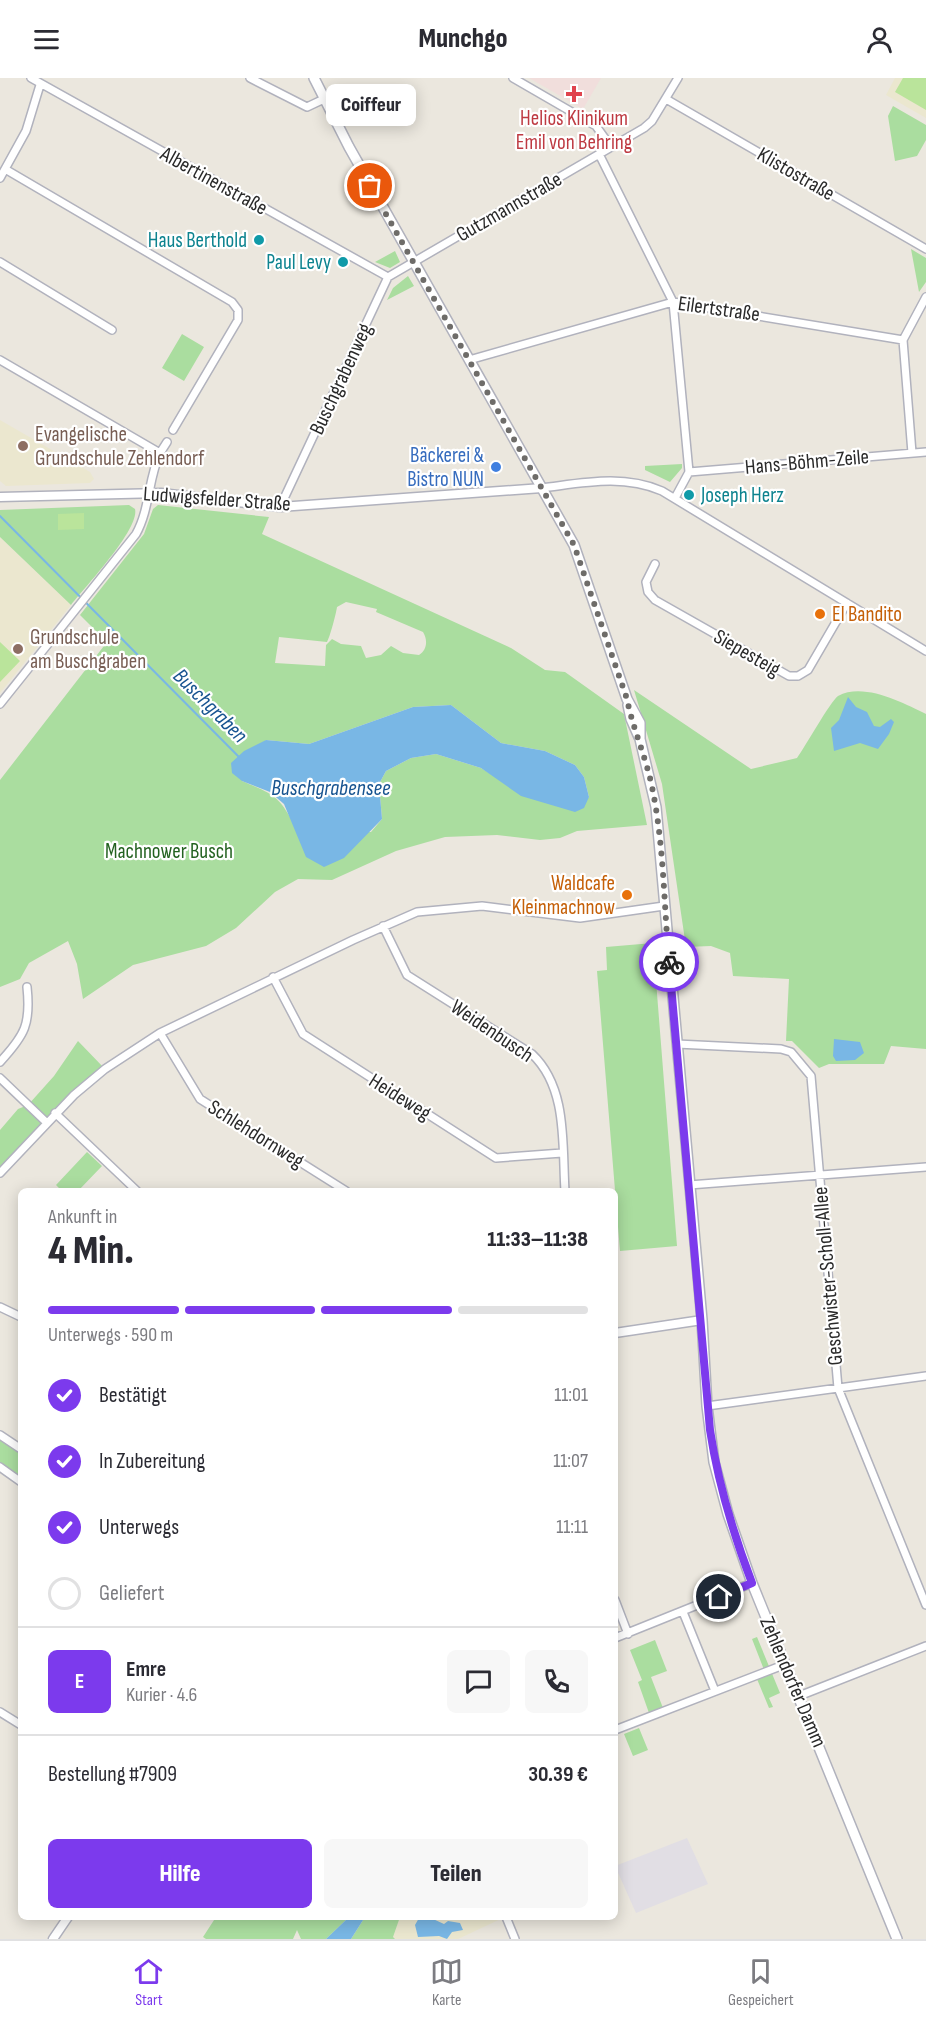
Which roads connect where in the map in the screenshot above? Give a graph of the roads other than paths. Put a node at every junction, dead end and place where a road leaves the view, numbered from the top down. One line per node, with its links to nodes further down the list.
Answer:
1 (31, 78): 6 (street, Albertinenstraße)
2 (250, 78): 7 (street)
3 (314, 78): 7 (main road, Zehlendorfer Damm)
4 (513, 78): 9 (street)
5 (678, 78): 8 (street, Gutzmannstraße)
6 (40, 85): 11 (street); 16 (street, Albertinenstraße)
7 (324, 99): 15 (main road, Zehlendorfer Damm)
8 (666, 99): 9 (street, Gutzmannstraße); 13 (street, Klistostraße)
9 (611, 147): 10 (street, Gutzmannstraße)
10 (599, 154): 15 (street, Gutzmannstraße); 18 (street)
11 (5, 169): 12 (street); 23 (street)
12 (0, 177)
13 (926, 249)
14 (0, 262): 19 (street)
15 (414, 262): 16 (street); 22 (main road, Zehlendorfer Damm)
16 (388, 277): 33 (street, Buschgrabenweg)
17 (926, 297): 20 (street)
18 (673, 302): 20 (street, Eilertstraße); 22 (street, Eilertstraße); 28 (street)
19 (112, 330)
20 (903, 340): 27 (street)
21 (0, 360): 26 (street)
22 (469, 360): 29 (main road, Zehlendorfer Damm)
23 (173, 430)
24 (167, 442): 26 (street)
25 (926, 452): 27 (street, Hans-Böhm-Zeile)
26 (160, 453): 30 (street)
27 (912, 453): 28 (street, Hans-Böhm-Zeile)
28 (689, 472): 32 (street)
29 (542, 488): 32 (street); 33 (street, Ludwigsfelder Straße); 38 (main road, Zehlendorfer Damm)
30 (148, 493): 31 (street, Ludwigsfelder Straße); 33 (street, Ludwigsfelder Straße); 37 (street)
31 (0, 497)
32 (675, 498): 35 (street)
33 (280, 507)
34 (655, 564): 35 (street, Siepesteig)
35 (847, 603): 36 (street)
36 (926, 651)
37 (0, 704)
38 (664, 906): 39 (street); 43 (main road, Zehlendorfer Damm)
39 (383, 926): 40 (street); 48 (street, Weidenbusch)
40 (273, 977): 42 (street); 48 (street, Heideweg)
41 (27, 987): 44 (street)
42 (159, 1033): 46 (street); 54 (street, Schlehdornweg)
43 (677, 1044): 51 (street, Geschwister-Scholl-Allee); 52 (main road, Zehlendorfer Damm)
44 (0, 1062)
45 (0, 1078): 47 (street)
46 (55, 1113): 47 (street); 53 (street)
47 (46, 1122): 50 (street)
48 (562, 1154): 55 (street, Weidenbusch)
49 (926, 1167): 51 (street)
50 (0, 1173)
51 (819, 1175): 52 (street); 61 (street, Geschwister-Scholl-Allee)
52 (688, 1185): 58 (main road, Zehlendorfer Damm)
53 (134, 1188)
54 (341, 1188)
55 (565, 1188)
56 (0, 1307): 57 (street)
57 (18, 1316)
58 (702, 1320): 59 (street); 62 (main road, Zehlendorfer Damm)
59 (618, 1333)
60 (926, 1376): 61 (street)
61 (838, 1388): 62 (street); 68 (street, Geschwister-Scholl-Allee)
62 (707, 1406): 67 (main road, Zehlendorfer Damm)
63 (0, 1435): 64 (street)
64 (18, 1447)
65 (0, 1467): 66 (street)
66 (18, 1480)
67 (752, 1583): 70 (street); 74 (main road, Zehlendorfer Damm)
68 (926, 1605)
69 (618, 1608): 71 (street)
70 (683, 1612): 71 (street); 75 (street)
71 (628, 1634): 72 (street)
72 (618, 1637)
73 (926, 1646): 76 (street)
74 (786, 1664): 75 (street); 76 (main road, Zehlendorfer Damm)
75 (715, 1690): 79 (street)
76 (799, 1696): 84 (main road, Zehlendorfer Damm)
77 (0, 1712): 78 (street)
78 (18, 1723)
79 (618, 1729)
80 (66, 1920): 82 (street)
81 (507, 1920): 83 (street)
82 (52, 1939)
83 (515, 1939)
84 (897, 1939)

